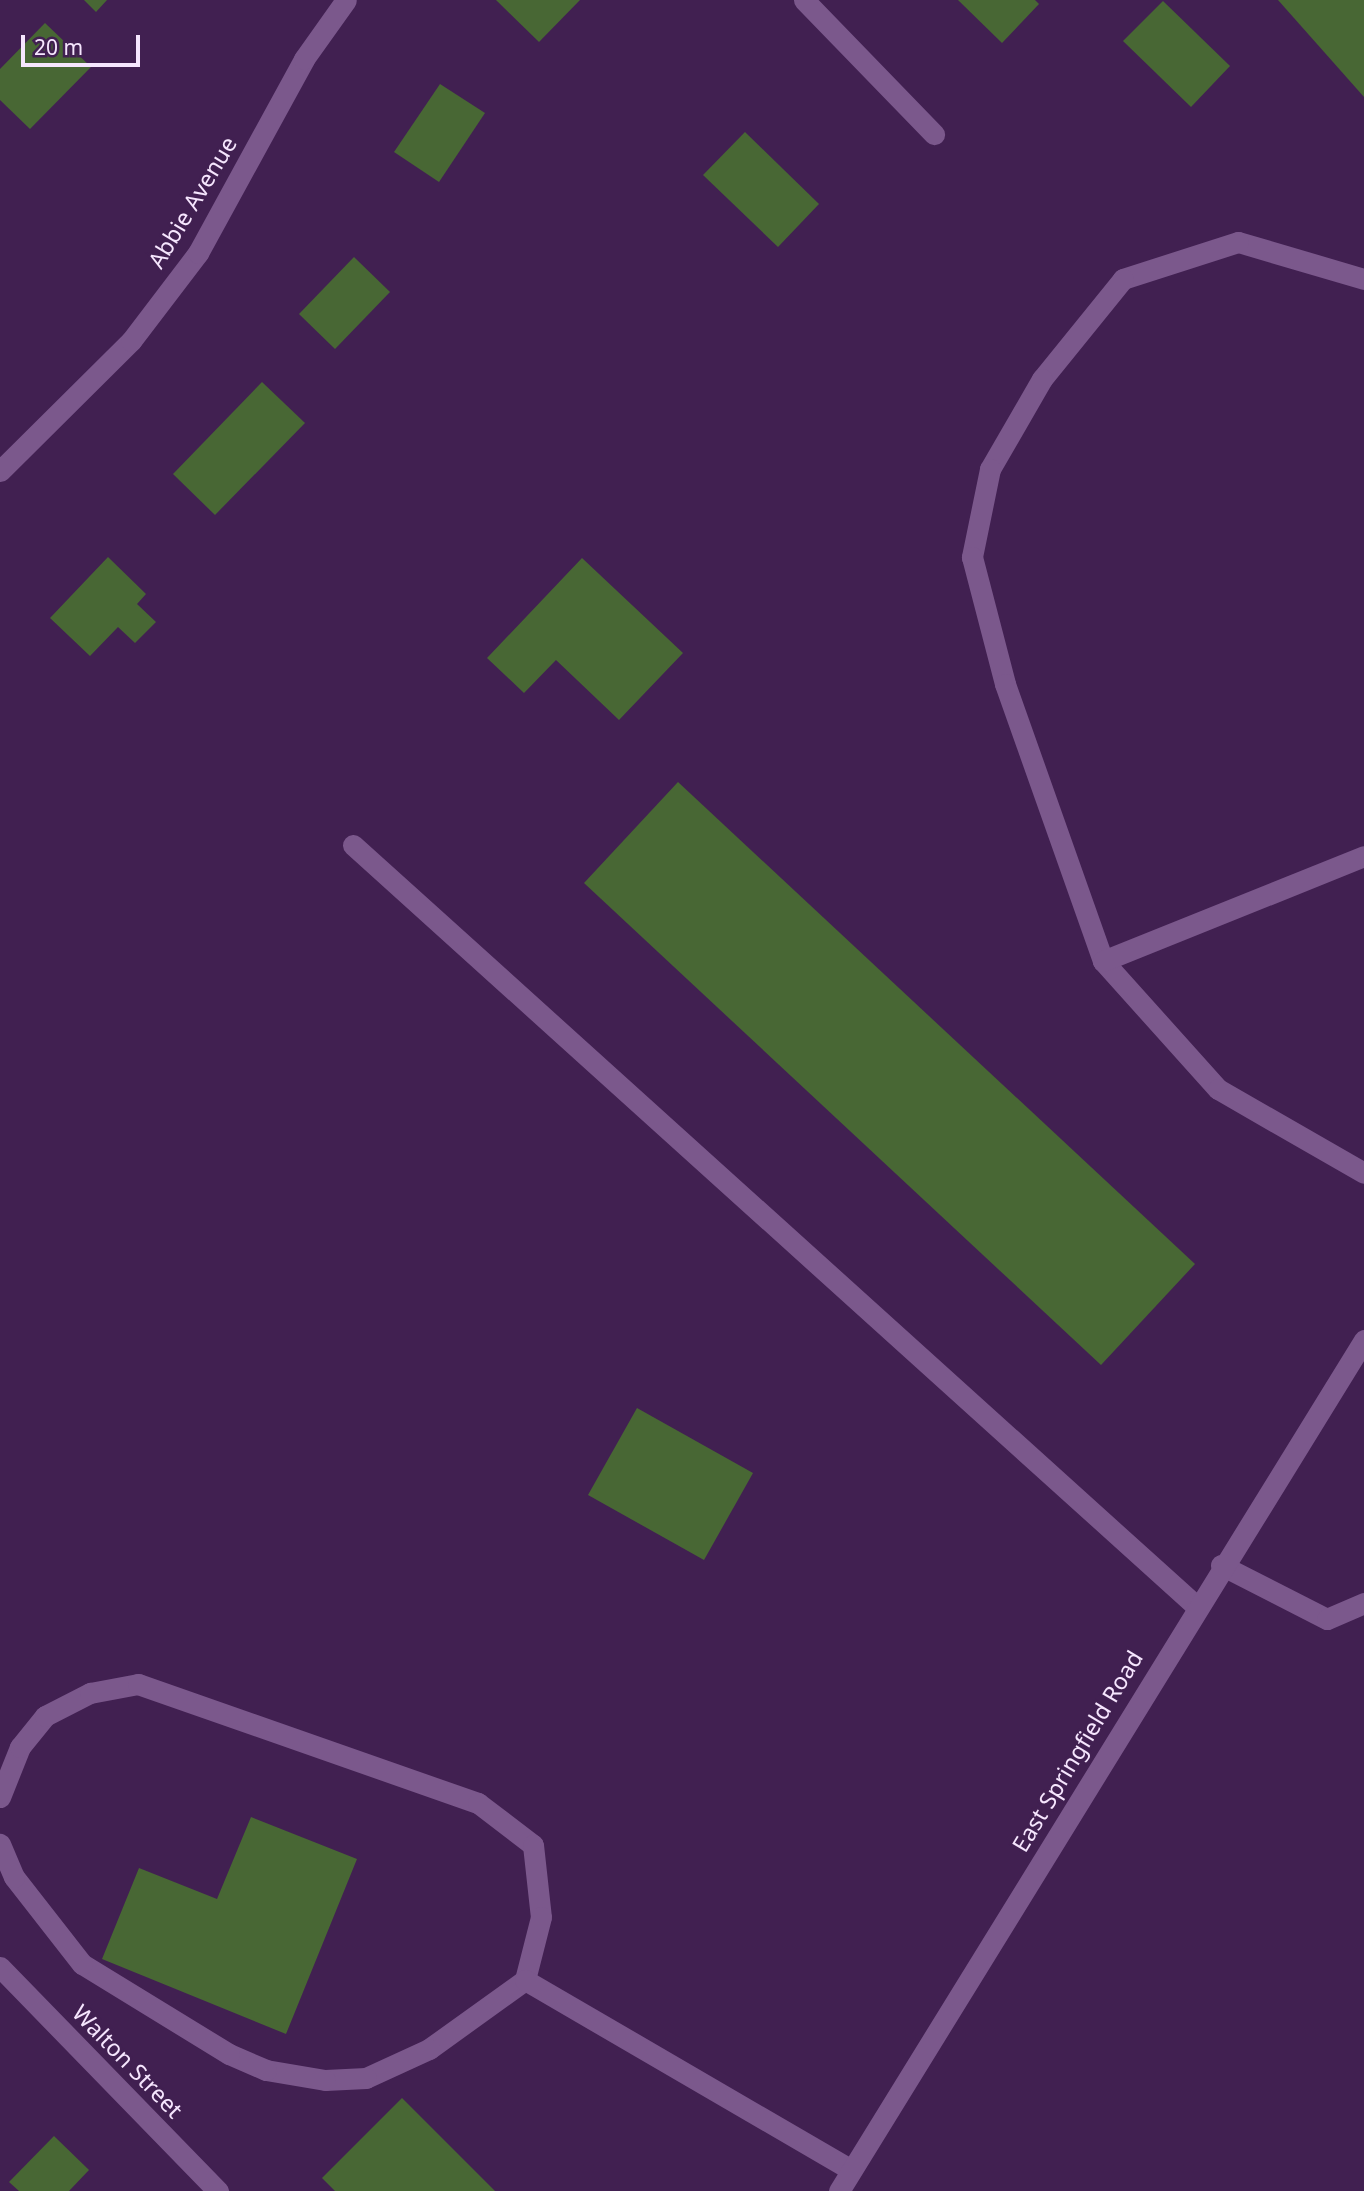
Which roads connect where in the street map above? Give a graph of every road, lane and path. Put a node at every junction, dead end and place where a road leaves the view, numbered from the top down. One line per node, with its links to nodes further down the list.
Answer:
1 (346, 0): 5 (street, Abbie Avenue)
2 (804, 0): 3 (street)
3 (934, 134)
4 (1364, 279): 8 (street)
5 (0, 471)
6 (354, 845): 13 (street)
7 (1364, 856): 8 (street)
8 (1103, 961): 9 (street)
9 (1364, 1173)
10 (1364, 1340): 11 (street, East Springfield Road)
11 (1221, 1565): 12 (street); 13 (street, East Springfield Road)
12 (1364, 1603)
13 (1196, 1606): 18 (street, East Springfield Road)
14 (0, 1797): 17 (street)
15 (0, 1844): 17 (street)
16 (0, 1967): 19 (street, Walton Street)
17 (525, 1980): 18 (street)
18 (851, 2170): 20 (street, East Springfield Road)
19 (218, 2191)
20 (839, 2191)

